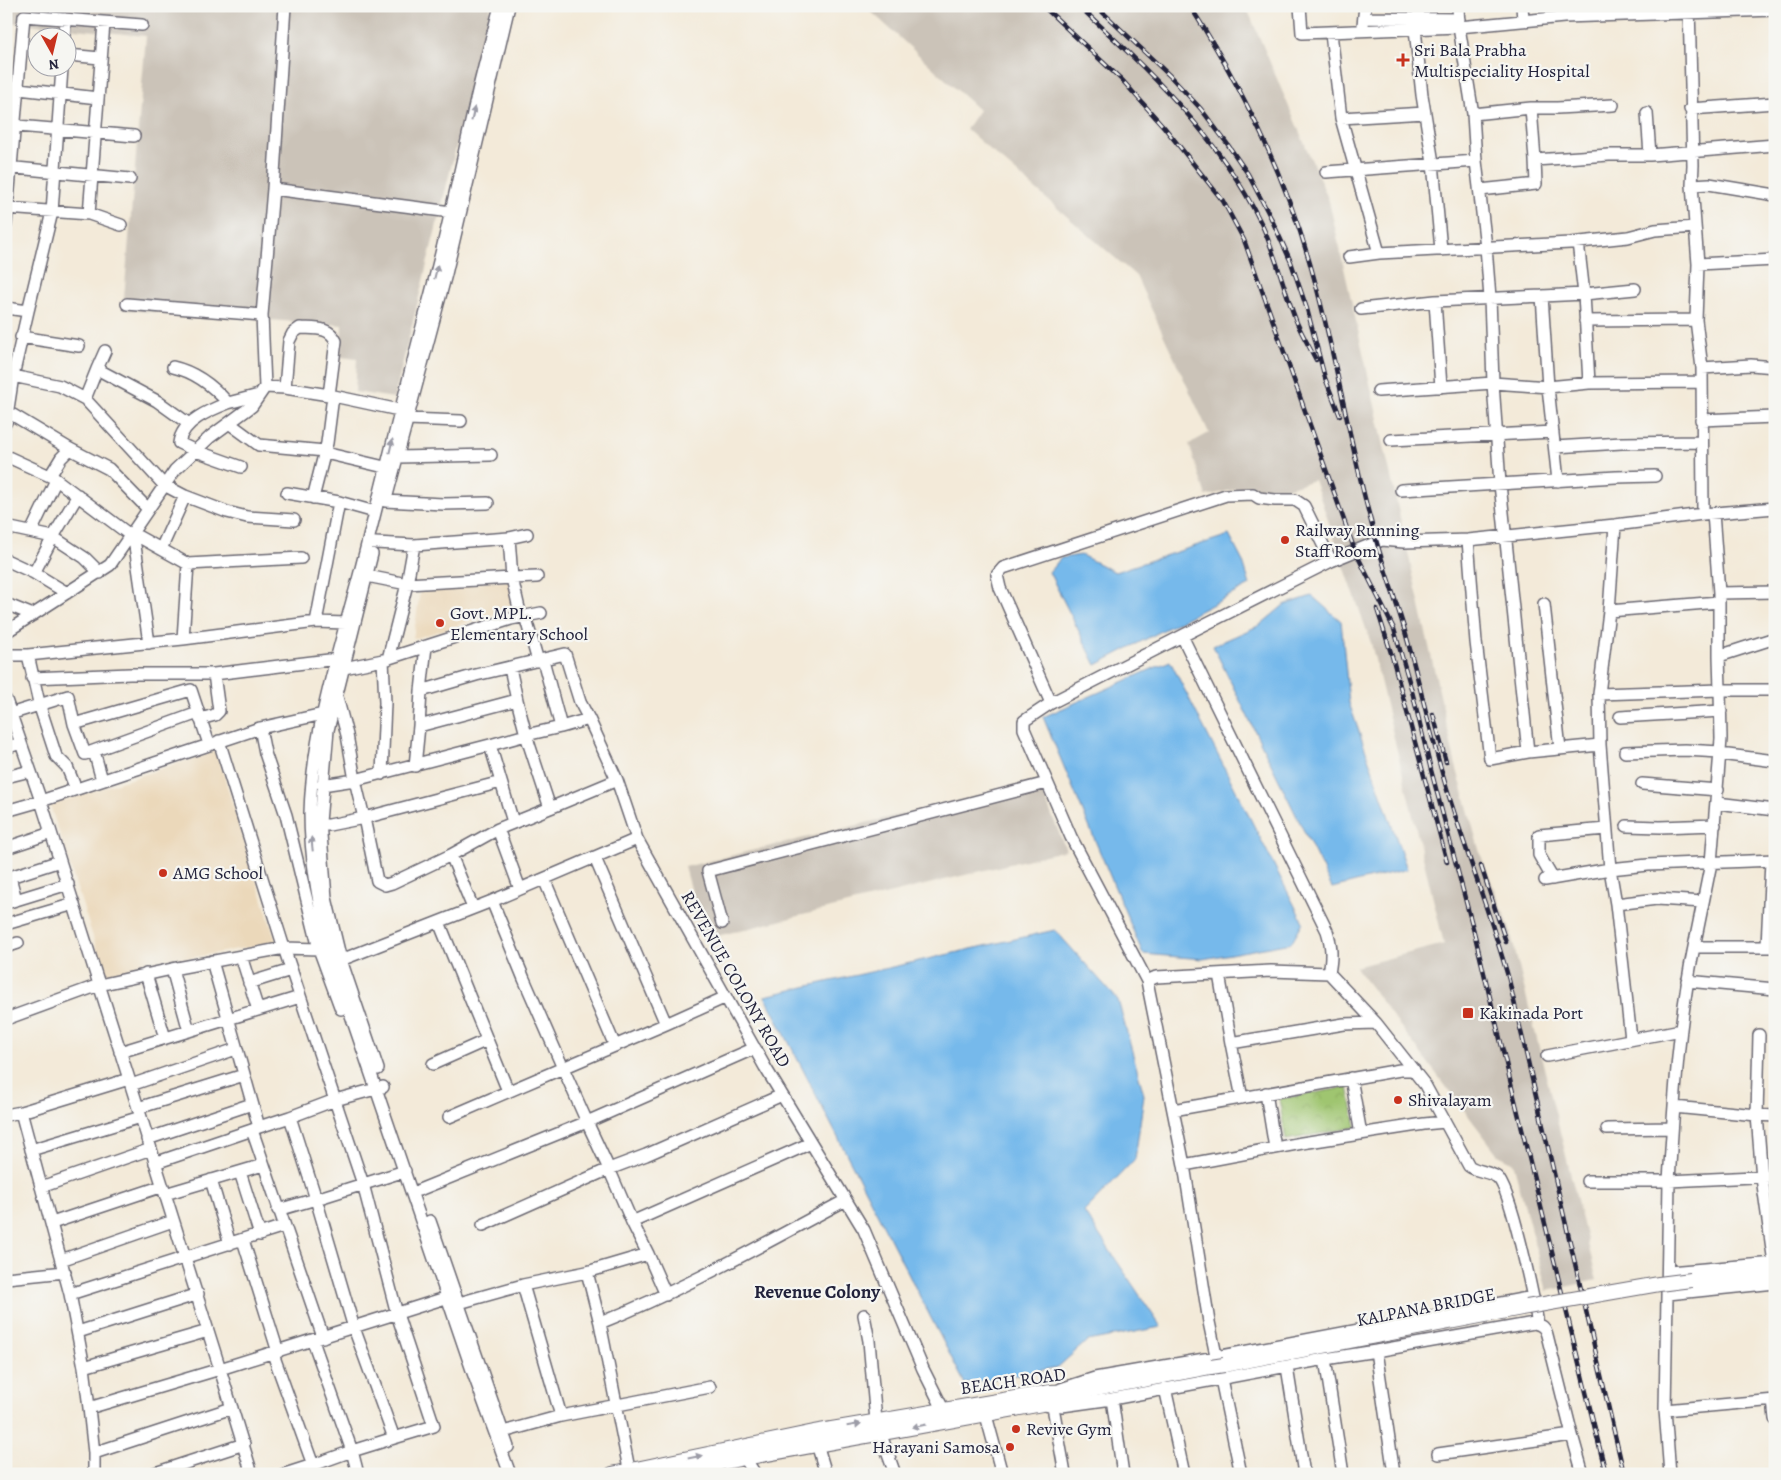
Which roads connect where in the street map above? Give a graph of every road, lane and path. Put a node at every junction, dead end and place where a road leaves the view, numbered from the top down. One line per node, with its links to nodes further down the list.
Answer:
1 (285, 6): 51 (street)
2 (500, 6): 56 (street, one-way to 2)
3 (509, 6): 100 (street)
4 (1300, 6): 19 (street)
5 (1419, 6): 15 (street)
6 (1458, 6): 14 (street)
7 (1522, 6): 12 (street)
8 (1689, 10): 9 (street); 12 (street); 29 (street)
9 (1775, 10)
10 (1365, 12): 15 (street); 18 (street)
11 (65, 18): 13 (street); 17 (street); 23 (street)
12 (1523, 20): 14 (street)
13 (104, 23): 16 (street); 21 (street)
14 (1459, 23): 15 (street); 32 (street)
15 (1417, 24): 18 (street); 30 (street)
16 (142, 25)
17 (64, 28)
18 (1363, 32): 19 (street)
19 (1331, 33): 33 (street)
20 (78, 56): 21 (street)
21 (100, 58): 25 (street)
22 (61, 78): 24 (street)
23 (19, 89): 24 (street); 34 (street)
24 (60, 94): 25 (street); 35 (street)
25 (98, 98): 36 (street)
26 (1775, 103): 29 (street)
27 (1613, 105): 28 (street)
28 (1531, 108): 32 (street); 41 (street)
29 (1690, 109): 39 (street)
30 (1424, 113): 33 (street); 43 (street)
31 (1647, 113): 40 (street)
32 (1473, 114): 42 (street)
33 (1340, 118): 45 (street)
34 (11, 126): 35 (street); 44 (street)
35 (58, 130): 36 (street); 46 (street)
36 (96, 133): 37 (street); 48 (street)
37 (134, 136)
38 (1775, 145): 39 (street)
39 (1692, 150): 40 (street); 50 (street)
40 (1650, 155): 41 (street)
41 (1535, 160): 52 (street)
42 (1476, 161): 43 (street); 52 (street)
43 (1433, 163): 45 (street); 63 (street)
44 (9, 167): 46 (street); 54 (street)
45 (1356, 170): 47 (street); 64 (street)
46 (56, 172): 48 (street); 55 (street)
47 (1326, 172)
48 (93, 176): 49 (street); 57 (street)
49 (130, 179)
50 (1692, 185): 53 (street); 60 (street)
51 (273, 189): 56 (street); 77 (street)
52 (1480, 190): 62 (street)
53 (1775, 195)
54 (7, 208): 55 (street); 58 (street)
55 (52, 212): 57 (street); 76 (street)
56 (450, 212): 100 (street, one-way to 56)
57 (89, 214): 59 (street)
58 (6, 225)
59 (121, 225)
60 (1695, 227): 61 (street); 67 (street)
61 (1578, 242): 62 (street); 69 (street)
62 (1486, 247): 63 (street); 71 (street)
63 (1441, 250): 64 (street)
64 (1380, 253): 65 (street)
65 (1349, 257)
66 (1775, 260): 67 (street)
67 (1698, 264): 78 (street)
68 (1634, 289): 69 (street)
69 (1584, 294): 70 (street); 79 (street)
70 (1542, 296): 71 (street); 92 (street)
71 (1490, 298): 72 (street); 89 (street)
72 (1435, 301): 75 (street); 91 (street)
73 (127, 304): 77 (street)
74 (6, 308): 76 (street)
75 (1361, 308)
76 (28, 311): 80 (street)
77 (262, 315): 94 (street)
78 (1696, 320): 79 (street); 85 (street)
79 (1585, 321): 90 (street)
80 (21, 337): 81 (street); 87 (street)
81 (78, 346)
82 (105, 351): 86 (street)
83 (173, 367): 99 (street)
84 (1775, 367): 85 (street)
85 (1702, 368): 88 (street)
86 (96, 369): 98 (street); 106 (street)
87 (13, 376): 97 (street); 98 (street)
88 (1701, 382): 90 (street); 103 (street)
89 (1493, 383): 91 (street); 92 (street); 108 (street)
90 (1589, 383): 92 (street)
91 (1440, 386): 95 (street)
92 (1548, 387): 107 (street)
93 (286, 388): 94 (street); 96 (street); 96 (street)
94 (262, 391): 99 (street); 105 (street)
95 (1378, 391)
96 (331, 395): 100 (street); 114 (street)
97 (8, 397): 101 (street)
98 (85, 399): 124 (street)
99 (228, 403): 106 (street)
100 (403, 415): 104 (street); 117 (street); 119 (street, one-way to 100)
101 (7, 417): 112 (street)
102 (1775, 417): 103 (street)
103 (1701, 420): 110 (street)
104 (461, 421)
105 (229, 423): 113 (street); 114 (street)
106 (189, 424): 113 (street)
107 (1553, 432): 108 (street); 111 (street)
108 (1498, 434): 109 (street); 123 (street)
109 (1391, 440)
110 (1702, 442): 111 (street); 136 (street)
111 (1555, 447): 122 (street)
112 (70, 448): 121 (street); 134 (street)
113 (196, 452): 118 (street); 124 (street)
114 (325, 453): 119 (street); 129 (street)
115 (491, 455): 117 (street)
116 (6, 456): 121 (street)
117 (398, 457): 119 (street)
118 (241, 467)
119 (390, 468): 130 (street); 135 (street)
120 (1655, 476): 122 (street)
121 (53, 478): 127 (street); 140 (street)
122 (1558, 481): 123 (street)
123 (1500, 484): 125 (street); 143 (street)
124 (164, 485): 128 (street); 134 (street)
125 (1401, 490)
126 (287, 493): 129 (street)
127 (78, 495): 141 (street); 144 (street)
128 (185, 496): 137 (street); 149 (street)
129 (313, 498): 131 (street)
130 (385, 501): 132 (street); 147 (street)
131 (339, 502): 135 (street); 169 (street)
132 (488, 503)
133 (1775, 508): 136 (street)
134 (148, 509): 141 (street)
135 (375, 512): 170 (street)
136 (1708, 513): 138 (street); 162 (street)
137 (294, 520)
138 (1615, 525): 143 (street); 165 (street)
139 (6, 527): 140 (street)
140 (31, 532): 144 (street)
141 (131, 534): 149 (street); 154 (street); 175 (street)
142 (526, 534): 145 (street)
143 (1505, 536): 146 (street); 217 (street)
144 (53, 537): 154 (street); 155 (street)
145 (509, 538): 148 (street); 158 (street)
146 (1468, 540): 152 (street); 217 (street)
147 (374, 542): 148 (street); 156 (street)
148 (414, 545): 159 (street)
149 (161, 549): 153 (street)
150 (301, 558): 153 (street)
151 (6, 560): 155 (street)
152 (1331, 561): 172 (street); 198 (street)
153 (188, 564): 174 (street)
154 (100, 573): 161 (street)
155 (34, 574): 161 (street)
156 (367, 576): 159 (street); 182 (street)
157 (537, 577): 158 (street)
158 (512, 578): 159 (street); 168 (street)
159 (407, 584): 180 (street)
160 (1775, 592): 162 (street)
161 (67, 593): 167 (street)
162 (1719, 597): 165 (street); 179 (street)
163 (6, 604): 167 (street)
164 (1544, 604): 215 (street)
165 (1609, 611): 192 (street)
166 (541, 613): 168 (street)
167 (33, 614): 171 (street)
168 (523, 616): 176 (street); 181 (street)
169 (316, 622): 170 (street); 174 (street)
170 (346, 623): 182 (street)
171 (6, 632)
172 (1182, 636): 198 (street); 279 (street)
173 (1775, 638): 179 (street)
174 (183, 640): 175 (street)
175 (149, 643): 177 (street)
176 (426, 646): 180 (street); 191 (street)
177 (28, 654): 178 (street); 187 (street)
178 (6, 655)
179 (1719, 656): 189 (street)
180 (386, 659): 182 (street); 223 (street)
181 (540, 660): 183 (street); 204 (street, REVENUE COLONY ROAD); 207 (street)
182 (341, 664): 185 (street); 194 (street); 201 (street)
183 (510, 668): 191 (street); 196 (street)
184 (188, 674): 185 (street); 186 (street); 188 (street)
185 (214, 674): 202 (street)
186 (76, 676): 187 (street); 193 (street)
187 (32, 678): 197 (street)
188 (191, 690): 202 (street); 205 (street)
189 (1720, 690): 190 (street); 192 (street); 199 (street)
190 (1775, 690)
191 (421, 691): 206 (street)
192 (1599, 694): 213 (street)
193 (68, 696): 197 (street); 205 (street)
194 (337, 697): 201 (street); 226 (street)
195 (6, 700): 200 (street)
196 (517, 700): 206 (street); 209 (street)
197 (39, 704): 200 (street); 232 (street)
198 (1051, 704): 229 (street)
199 (1721, 711): 203 (street); 219 (street)
200 (10, 714): 211 (street)
201 (327, 715): 208 (street); 231 (street); 273 (street, one-way to 201)
202 (200, 716): 210 (street); 216 (street)
203 (1620, 717)
204 (589, 719): 207 (street); 227 (street, REVENUE COLONY ROAD)
205 (74, 724): 216 (street)
206 (420, 726): 221 (street)
207 (561, 727): 209 (street)
208 (260, 728): 210 (street); 273 (street)
209 (526, 735): 212 (street); 236 (street)
210 (214, 742): 225 (street); 272 (street)
211 (20, 743): 214 (street); 222 (street)
212 (490, 745): 221 (street); 228 (street)
213 (1600, 745): 215 (street); 245 (street)
214 (6, 748)
215 (1560, 749): 217 (street)
216 (94, 751): 225 (street)
217 (1528, 752)
218 (1625, 752): 219 (street)
219 (1720, 753): 220 (street); 233 (street)
220 (1775, 761)
221 (415, 766): 223 (street)
222 (30, 771): 224 (street); 234 (street)
223 (382, 774): 226 (street)
224 (6, 777)
225 (102, 780): 232 (street)
226 (355, 780): 231 (street); 239 (street)
227 (617, 780): 236 (street); 247 (street, REVENUE COLONY ROAD)
228 (501, 782): 239 (street); 240 (street)
229 (1047, 782): 267 (street); 282 (street)
230 (1642, 784): 233 (street)
231 (322, 785): 241 (street)
232 (76, 789): 234 (street)
233 (1718, 790): 235 (street)
234 (41, 800): 238 (street); 246 (street)
235 (1717, 803): 237 (street); 242 (street)
236 (550, 808): 240 (street)
237 (1775, 810)
238 (6, 811)
239 (364, 818): 241 (street); 249 (street)
240 (513, 822): 244 (street)
241 (320, 825): 273 (street)
242 (1715, 825): 243 (street); 253 (street)
243 (1627, 826)
244 (498, 828): 249 (street); 258 (street)
245 (1606, 829): 254 (street); 254 (street)
246 (51, 833): 248 (street); 252 (street)
247 (637, 839): 250 (street); 288 (street, REVENUE COLONY ROAD)
248 (6, 848)
249 (452, 854): 264 (street)
250 (595, 858): 256 (street); 293 (street)
251 (1773, 860): 253 (street); 269 (street)
252 (60, 861): 255 (street); 257 (street)
253 (1711, 863): 254 (street); 261 (street)
254 (1610, 869): 263 (street)
255 (8, 878): 260 (street)
256 (544, 879): 258 (street); 301 (street)
257 (68, 884): 260 (street); 262 (street)
258 (520, 889): 259 (street)
259 (492, 900): 264 (street); 307 (street)
260 (11, 901)
261 (1703, 902): 263 (street); 271 (street)
262 (74, 904): 266 (street); 285 (street)
263 (1616, 904): 298 (street)
264 (473, 908): 265 (street)
265 (440, 922): 275 (street); 299 (street)
266 (6, 924)
267 (722, 924)
268 (18, 943): 270 (street)
269 (1771, 946): 271 (street)
270 (6, 947)
271 (1694, 947): 283 (street)
272 (284, 948): 273 (street); 274 (street); 278 (street)
273 (328, 948): 275 (street); 312 (street)
274 (241, 956): 276 (street); 284 (street)
275 (342, 960): 312 (street)
276 (212, 961): 277 (street); 291 (street)
277 (172, 969): 280 (street); 295 (street)
278 (291, 970): 284 (street); 287 (street)
279 (1329, 973): 281 (street); 292 (street)
280 (146, 974): 285 (street); 297 (street)
281 (1219, 974): 282 (street); 300 (street)
282 (1146, 981): 321 (street)
283 (1687, 981): 286 (street); 294 (street)
284 (250, 983): 289 (street)
285 (99, 984): 290 (street); 304 (street)
286 (1775, 989)
287 (300, 997): 289 (street); 317 (street)
288 (726, 997): 293 (street); 302 (street, REVENUE COLONY ROAD)
289 (258, 1010): 291 (street)
290 (6, 1019)
291 (228, 1019): 295 (street); 303 (street)
292 (1376, 1023): 300 (street); 308 (street)
293 (666, 1024): 301 (street)
294 (1681, 1030): 298 (street); 320 (street)
295 (189, 1031): 297 (street)
296 (1760, 1035): 324 (street)
297 (165, 1038): 304 (street)
298 (1631, 1039): 305 (street)
299 (487, 1040): 306 (street); 313 (street)
300 (1231, 1043): 316 (street)
301 (615, 1046): 307 (street)
302 (755, 1048): 315 (street, REVENUE COLONY ROAD); 328 (street)
303 (236, 1049): 309 (street); 311 (street)
304 (120, 1052): 311 (street)
305 (1547, 1056)
306 (433, 1064)
307 (562, 1068): 313 (street); 328 (street)
308 (1414, 1070): 310 (street); 329 (street)
309 (244, 1075): 319 (street); 322 (street)
310 (1352, 1078): 314 (street); 333 (street)
311 (130, 1082): 322 (street); 323 (street)
312 (377, 1089): 317 (street); 343 (street); 352 (street)
313 (508, 1091): 327 (street)
314 (1266, 1093): 316 (street); 336 (street)
315 (782, 1095): 334 (street, REVENUE COLONY ROAD); 341 (street)
316 (1242, 1098): 321 (street)
317 (335, 1100): 326 (street); 349 (street)
318 (6, 1103): 323 (street)
319 (252, 1104): 330 (street); 335 (street)
320 (1674, 1107): 324 (street); 331 (street)
321 (1173, 1110): 340 (street)
322 (139, 1113): 335 (street); 337 (street)
323 (12, 1114): 337 (street)
324 (1757, 1116): 325 (street); 345 (street)
325 (1775, 1116)
326 (290, 1117): 330 (street); 353 (street)
327 (449, 1117)
328 (587, 1122): 341 (street); 352 (street)
329 (1445, 1122): 333 (street); 379 (street)
330 (255, 1128): 338 (street); 339 (street)
331 (1672, 1128): 332 (street); 347 (street)
332 (1607, 1129)
333 (1362, 1134): 336 (street)
334 (811, 1143): 354 (street, REVENUE COLONY ROAD); 357 (street)
335 (149, 1144): 338 (street); 350 (street)
336 (1275, 1148): 340 (street)
337 (31, 1150): 350 (street)
338 (155, 1163): 351 (street)
339 (263, 1165): 342 (street); 355 (street)
340 (1184, 1166): 391 (street)
341 (610, 1169): 357 (street); 359 (street)
342 (240, 1172): 346 (street); 361 (street)
343 (402, 1172): 349 (street); 378 (street)
344 (1775, 1176): 345 (street)
345 (1762, 1178): 347 (street); 367 (street)
346 (211, 1180): 351 (street); 363 (street)
347 (1669, 1181): 348 (street); 370 (street)
348 (1587, 1182)
349 (363, 1184): 353 (street); 380 (street)
350 (41, 1188): 358 (street)
351 (164, 1190): 356 (street); 358 (street)
352 (419, 1190): 378 (street)
353 (316, 1200): 355 (street); 384 (street)
354 (846, 1200): 376 (street); 408 (street, REVENUE COLONY ROAD)
355 (278, 1210): 360 (street)
356 (174, 1221): 365 (street); 366 (street)
357 (632, 1222): 364 (street)
358 (52, 1223): 366 (street)
359 (483, 1225)
360 (284, 1226): 361 (street); 387 (street)
361 (260, 1234): 362 (street)
362 (243, 1240): 363 (street); 389 (street)
363 (230, 1244): 365 (street)
364 (648, 1254): 369 (street); 376 (street)
365 (185, 1258): 374 (street); 375 (street)
366 (61, 1260): 368 (street)
367 (1774, 1266): 370 (street); 379 (main road, KALPANA BRIDGE, bridge)
368 (65, 1272): 371 (street); 374 (street)
369 (587, 1272): 373 (street); 382 (street)
370 (1668, 1272): 377 (street)
371 (6, 1278)
372 (1775, 1283): 377 (street)
373 (523, 1285): 378 (street); 409 (street)
374 (70, 1294): 386 (street)
375 (198, 1294): 385 (street); 386 (street)
376 (666, 1294): 382 (street)
377 (1668, 1294): 407 (street)
378 (453, 1297): 380 (street); 412 (street); 428 (street)
379 (1530, 1302): 383 (street); 391 (main road, KALPANA BRIDGE)
380 (397, 1314): 384 (street); 414 (street)
381 (864, 1315): 411 (street)
382 (600, 1323): 402 (street)
383 (1538, 1324): 388 (street); 413 (street)
384 (354, 1328): 387 (street); 414 (street)
385 (208, 1331): 392 (street); 394 (street)
386 (78, 1332): 392 (street)
387 (318, 1339): 389 (street); 417 (street)
388 (1376, 1351): 390 (street); 442 (street)
389 (276, 1353): 394 (street); 421 (street)
390 (1325, 1359): 393 (street); 441 (street)
391 (1217, 1363): 395 (street); 398 (main road, KALPANA BRIDGE); 399 (street)
392 (84, 1367): 404 (street)
393 (1288, 1367): 395 (street); 440 (street)
394 (220, 1369): 404 (street); 405 (street)
395 (1220, 1379): 397 (street); 439 (street)
396 (710, 1387): 402 (street)
397 (1165, 1388): 400 (street); 438 (street)
398 (1086, 1391): 399 (main road, BEACH ROAD); 403 (main road, BEACH ROAD)
399 (1050, 1392): 406 (main road, BEACH ROAD)
400 (1112, 1399): 403 (street); 437 (street)
401 (1774, 1400): 407 (street); 410 (street)
402 (616, 1405): 409 (street); 422 (street)
403 (1047, 1406): 406 (main road, BEACH ROAD); 436 (street)
404 (89, 1408): 418 (street)
405 (232, 1408): 415 (street); 418 (street)
406 (984, 1409): 408 (main road, BEACH ROAD); 435 (street)
407 (1665, 1410): 444 (street)
408 (946, 1415): 411 (main road, BEACH ROAD)
409 (560, 1416): 412 (street)
410 (1775, 1419)
411 (878, 1427): 416 (main road, BEACH ROAD); 422 (main road, BEACH ROAD, one-way to 411); 434 (street)
412 (503, 1432): 429 (street)
413 (1572, 1435): 419 (street); 443 (street)
414 (394, 1438): 417 (street)
415 (244, 1444): 424 (street); 425 (street)
416 (817, 1444): 420 (main road, BEACH ROAD); 433 (street)
417 (352, 1451): 421 (street); 427 (street)
418 (94, 1454): 423 (street)
419 (1438, 1454)
420 (744, 1458): 431 (main road, BEACH ROAD); 432 (street)
421 (313, 1465): 426 (street)
422 (629, 1472): 430 (main road, BEACH ROAD)
423 (94, 1474)
424 (152, 1474)
425 (252, 1474)
426 (285, 1474)
427 (358, 1474)
428 (510, 1474)
429 (518, 1474)
430 (612, 1474)
431 (666, 1474)
432 (755, 1474)
433 (826, 1474)
434 (895, 1474)
435 (1002, 1474)
436 (1066, 1474)
437 (1124, 1474)
438 (1184, 1474)
439 (1241, 1474)
440 (1304, 1474)
441 (1343, 1474)
442 (1394, 1474)
443 (1583, 1474)
444 (1670, 1474)

